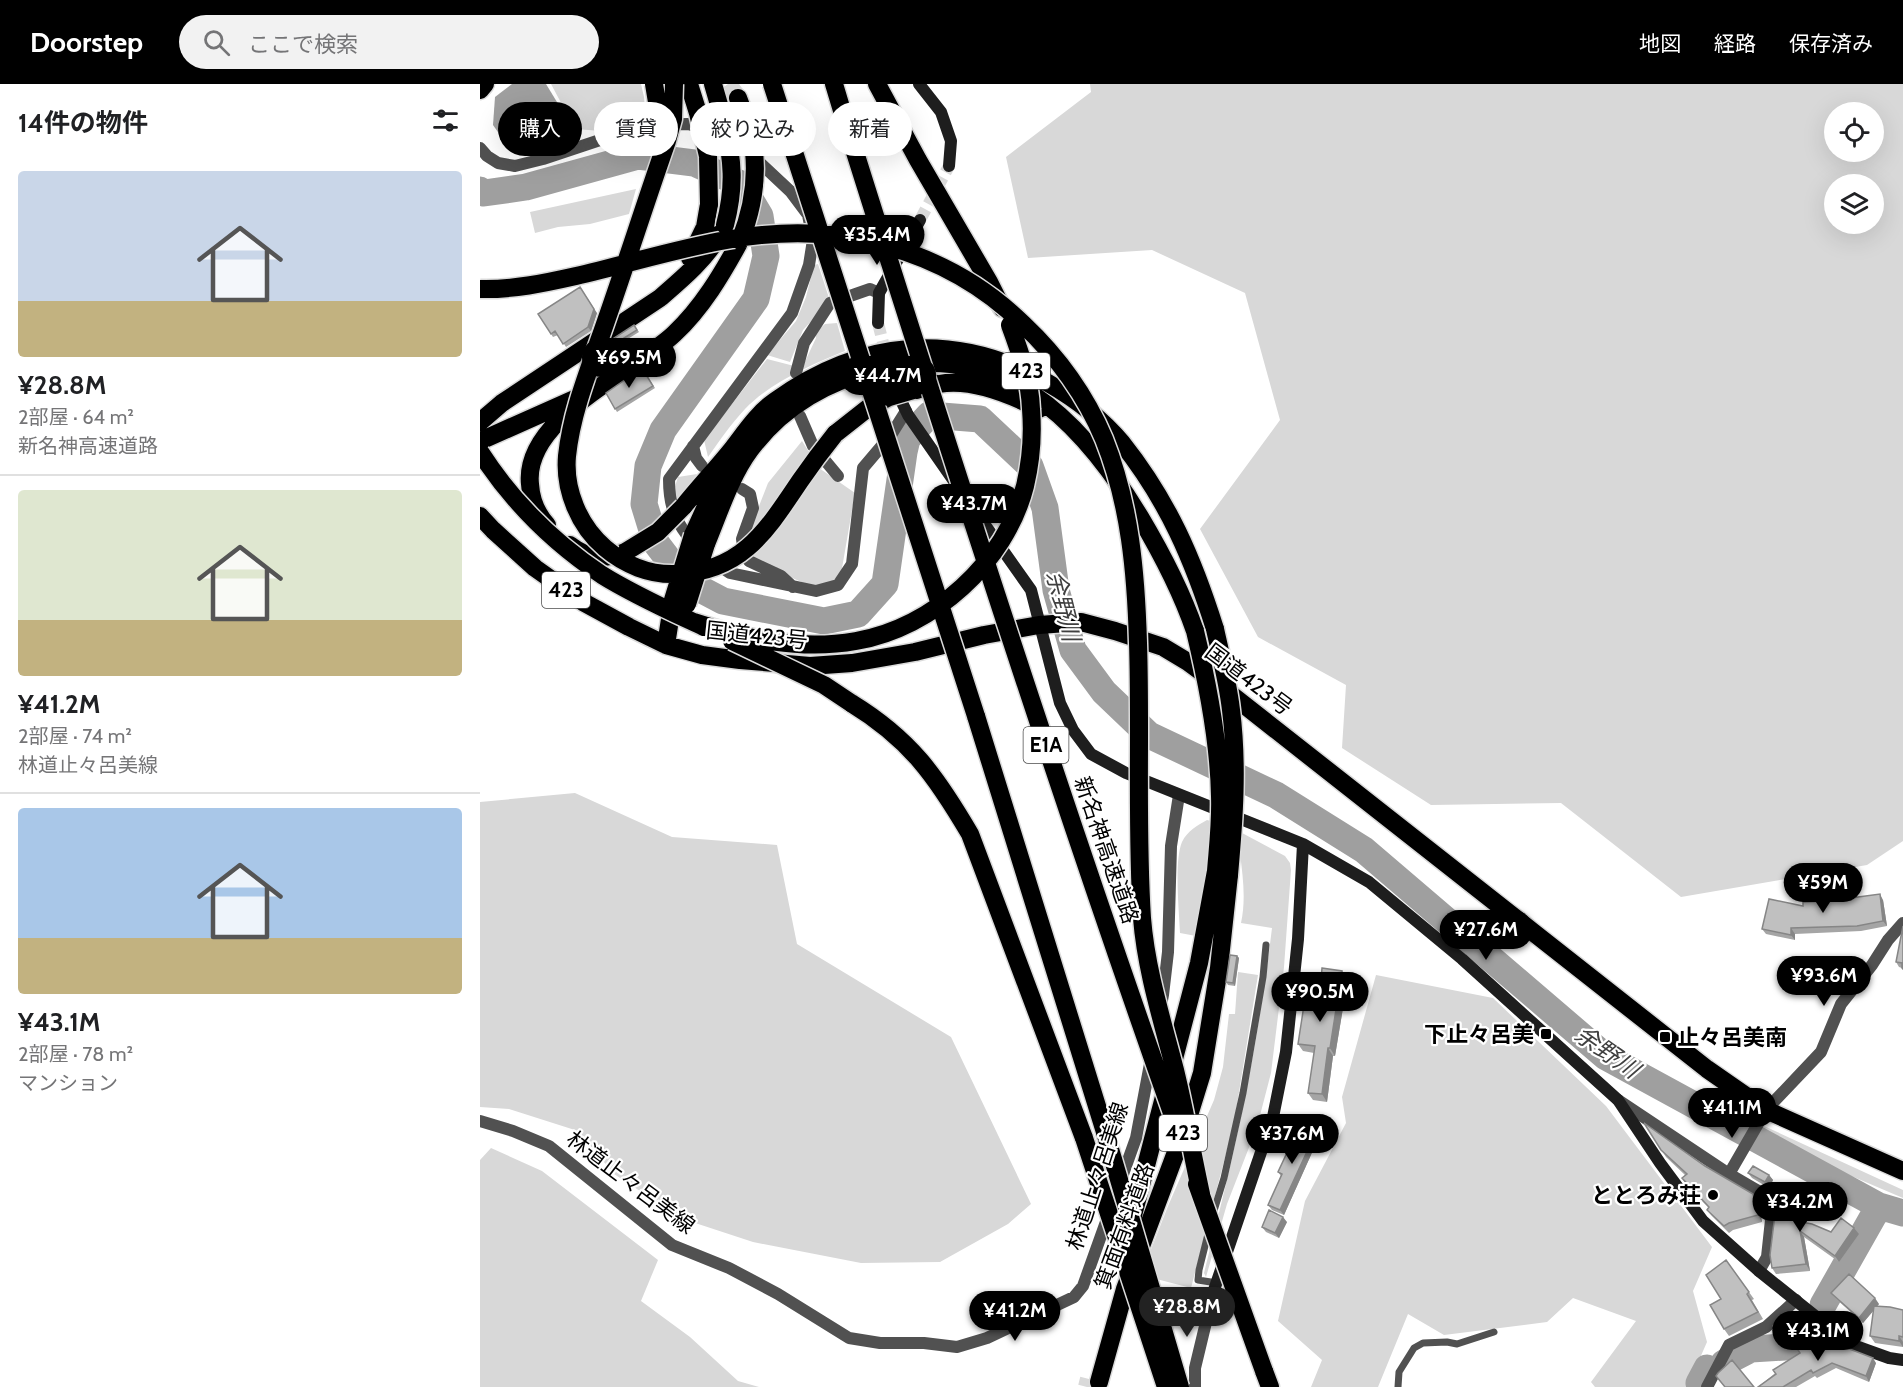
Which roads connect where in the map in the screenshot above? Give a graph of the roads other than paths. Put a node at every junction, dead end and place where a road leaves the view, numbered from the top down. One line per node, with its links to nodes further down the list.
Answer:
1 (485, 84): 10 (highway)
2 (654, 84): 14 (highway, bridge)
3 (674, 84): 14 (highway, bridge)
4 (689, 84): 18 (highway, bridge)
5 (714, 84): 18 (highway, bridge)
6 (772, 84): 58 (highway, E1A, bridge)
7 (834, 84): 50 (highway, 新名神高速道路 / E1A, bridge)
8 (877, 84): 37 (highway, bridge)
9 (919, 84): 13 (street)
10 (480, 90)
11 (738, 98): 21 (highway, bridge)
12 (480, 148): 27 (street)
13 (949, 166)
14 (657, 172): 22 (highway, bridge)
15 (920, 220): 17 (street)
16 (480, 289): 50 (highway, bridge)
17 (879, 293): 19 (street); 20 (street)
18 (660, 298): 25 (highway)
19 (878, 323)
20 (796, 373)
21 (597, 388): 26 (highway); 28 (highway, bridge)
22 (892, 392): 23 (street); 29 (highway, bridge)
23 (908, 413): 36 (street); 38 (street)
24 (800, 416): 32 (street)
25 (480, 422)
26 (480, 441)
27 (693, 446): 31 (street); 36 (street)
28 (733, 448): 35 (highway, 423); 42 (highway, 423, bridge)
29 (1094, 449): 35 (highway, 423); 42 (highway, 423, bridge)
30 (480, 452): 37 (highway, bridge)
31 (702, 466)
32 (838, 476)
33 (742, 489): 36 (street)
34 (480, 516): 39 (highway, 国道423号 / 423)
35 (700, 540): 39 (highway, 423, bridge)
36 (794, 588)
37 (694, 622): 57 (highway, bridge)
38 (1039, 625): 39 (highway, 国道423号 / 423); 40 (street); 46 (highway, 国道423号 / 423)
39 (666, 645)
40 (1179, 795): 41 (street); 47 (street, 林道止々呂美線)
41 (1303, 844): 45 (street); 52 (street)
42 (1223, 873): 42 (highway, 箕面有料道路 / 423)
43 (1903, 923): 46 (street)
44 (1266, 945): 52 (lane)
45 (1618, 1100): 49 (street); 51 (street)
46 (1763, 1115): 48 (highway, 国道423号 / 423); 49 (street)
47 (480, 1121)
48 (1903, 1171)
49 (1729, 1174): 51 (street)
50 (1201, 1194): 56 (highway, 新名神高速道路 / E1A, bridge)
51 (1759, 1271): 53 (street)
52 (1215, 1288): 59 (street)
53 (1796, 1300): 55 (street); 61 (street)
54 (1494, 1332): 60 (lane)
55 (1903, 1360)
56 (1267, 1379)
57 (1166, 1387)
58 (1180, 1387)
59 (1195, 1387)
60 (1398, 1387)
61 (1707, 1387)

